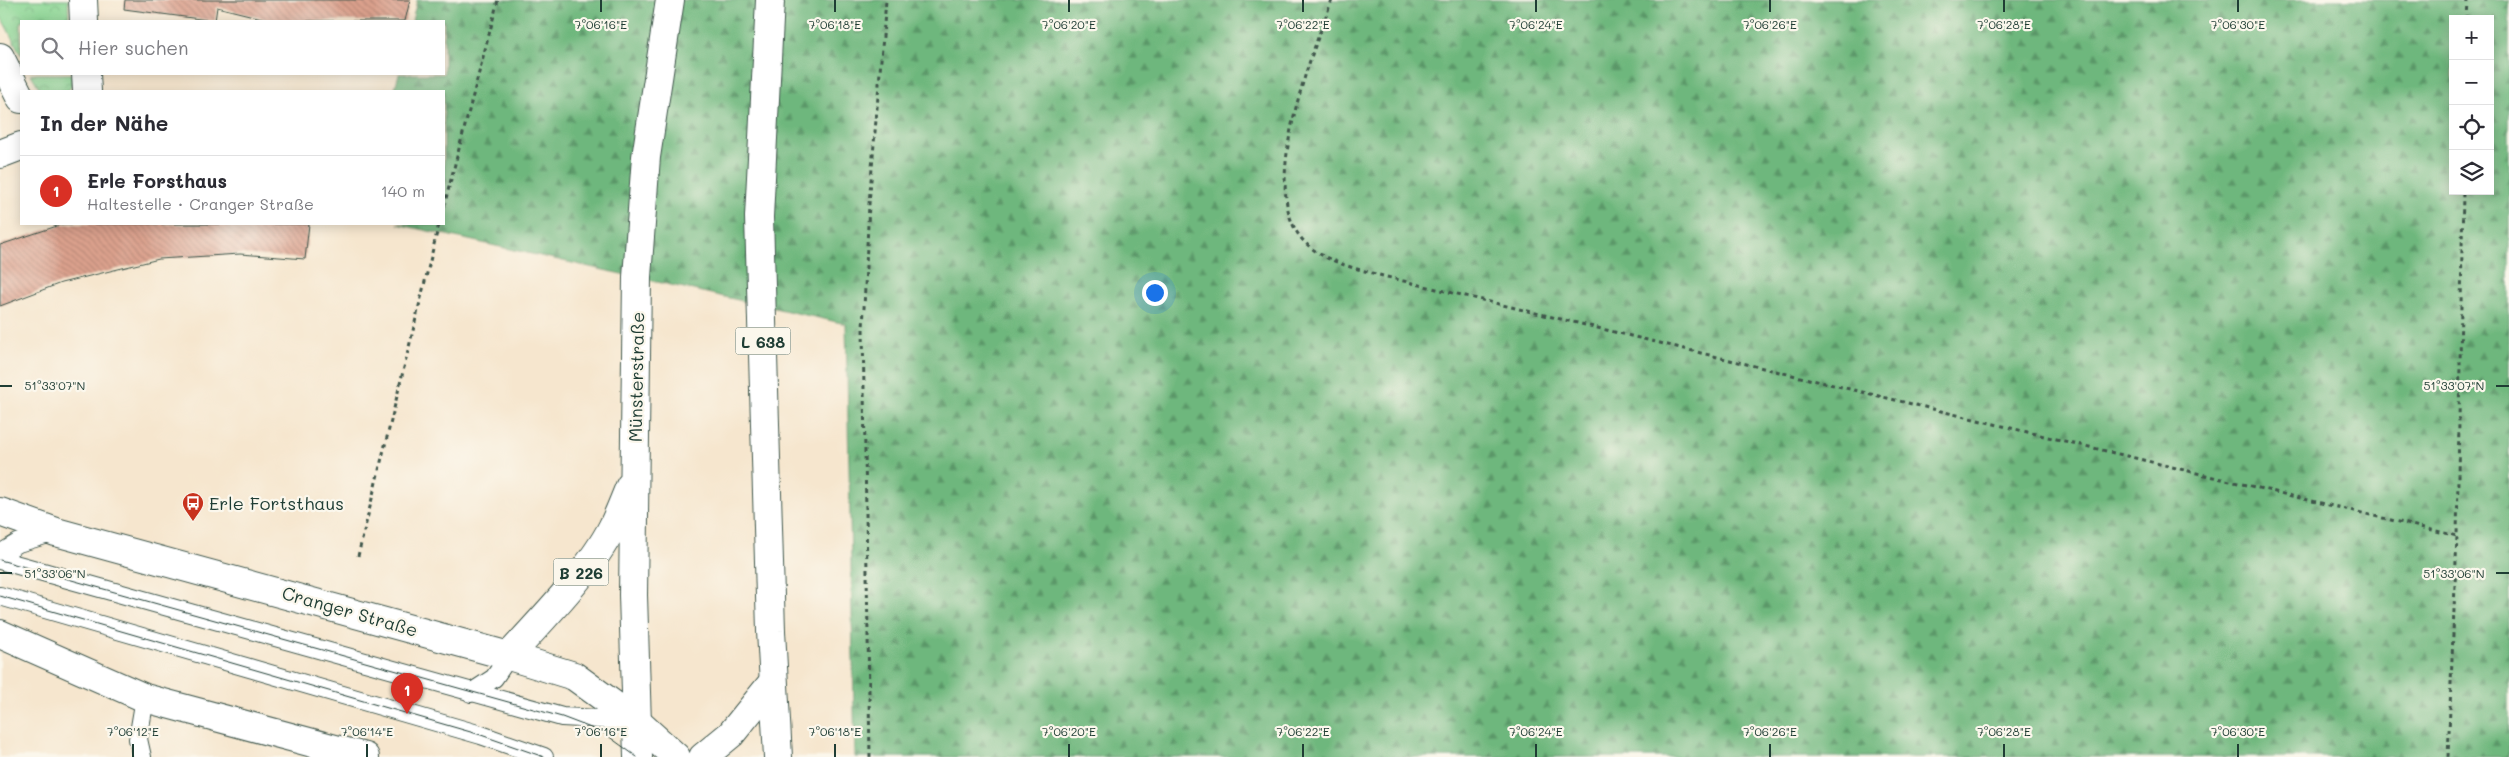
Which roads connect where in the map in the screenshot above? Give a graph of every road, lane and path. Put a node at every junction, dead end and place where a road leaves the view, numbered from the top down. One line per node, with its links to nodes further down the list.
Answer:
1 (83, 0): 9 (main road)
2 (498, 0): 17 (path)
3 (670, 0): 19 (main road, Münsterstraße)
4 (770, 0): 30 (main road, L 638)
5 (886, 0): 41 (path)
6 (1332, 0): 22 (path)
7 (2467, 0): 8 (path)
8 (2466, 15)
9 (84, 20)
10 (0, 57): 13 (main road)
11 (86, 75): 12 (main road)
12 (87, 90)
13 (20, 97)
14 (20, 146): 15 (main road)
15 (0, 154)
16 (2463, 195): 22 (path)
17 (445, 202)
18 (439, 225): 24 (path)
19 (635, 475): 29 (main road, B 226); 33 (main road, Münsterstraße)
20 (0, 512): 21 (main road, Cranger Straße)
21 (56, 532): 23 (lane); 29 (main road, Cranger Straße)
22 (2457, 536): 42 (path)
23 (0, 554)
24 (358, 556)
25 (0, 560): 31 (lane)
26 (0, 596): 37 (lane)
27 (0, 622): 28 (lane)
28 (10, 639): 32 (main road)
29 (508, 656): 31 (lane); 33 (main road, Cranger Straße)
30 (773, 682): 34 (main road); 40 (main road, L 638)
31 (471, 693): 33 (lane)
32 (145, 698): 35 (lane); 36 (main road)
33 (636, 721): 38 (main road, Münsterstraße); 39 (main road, Cranger Straße)
34 (706, 755): 39 (lane)
35 (142, 757)
36 (365, 757)
37 (544, 757)
38 (638, 757)
39 (678, 757)
40 (778, 757)
41 (870, 757)
42 (2448, 757)

